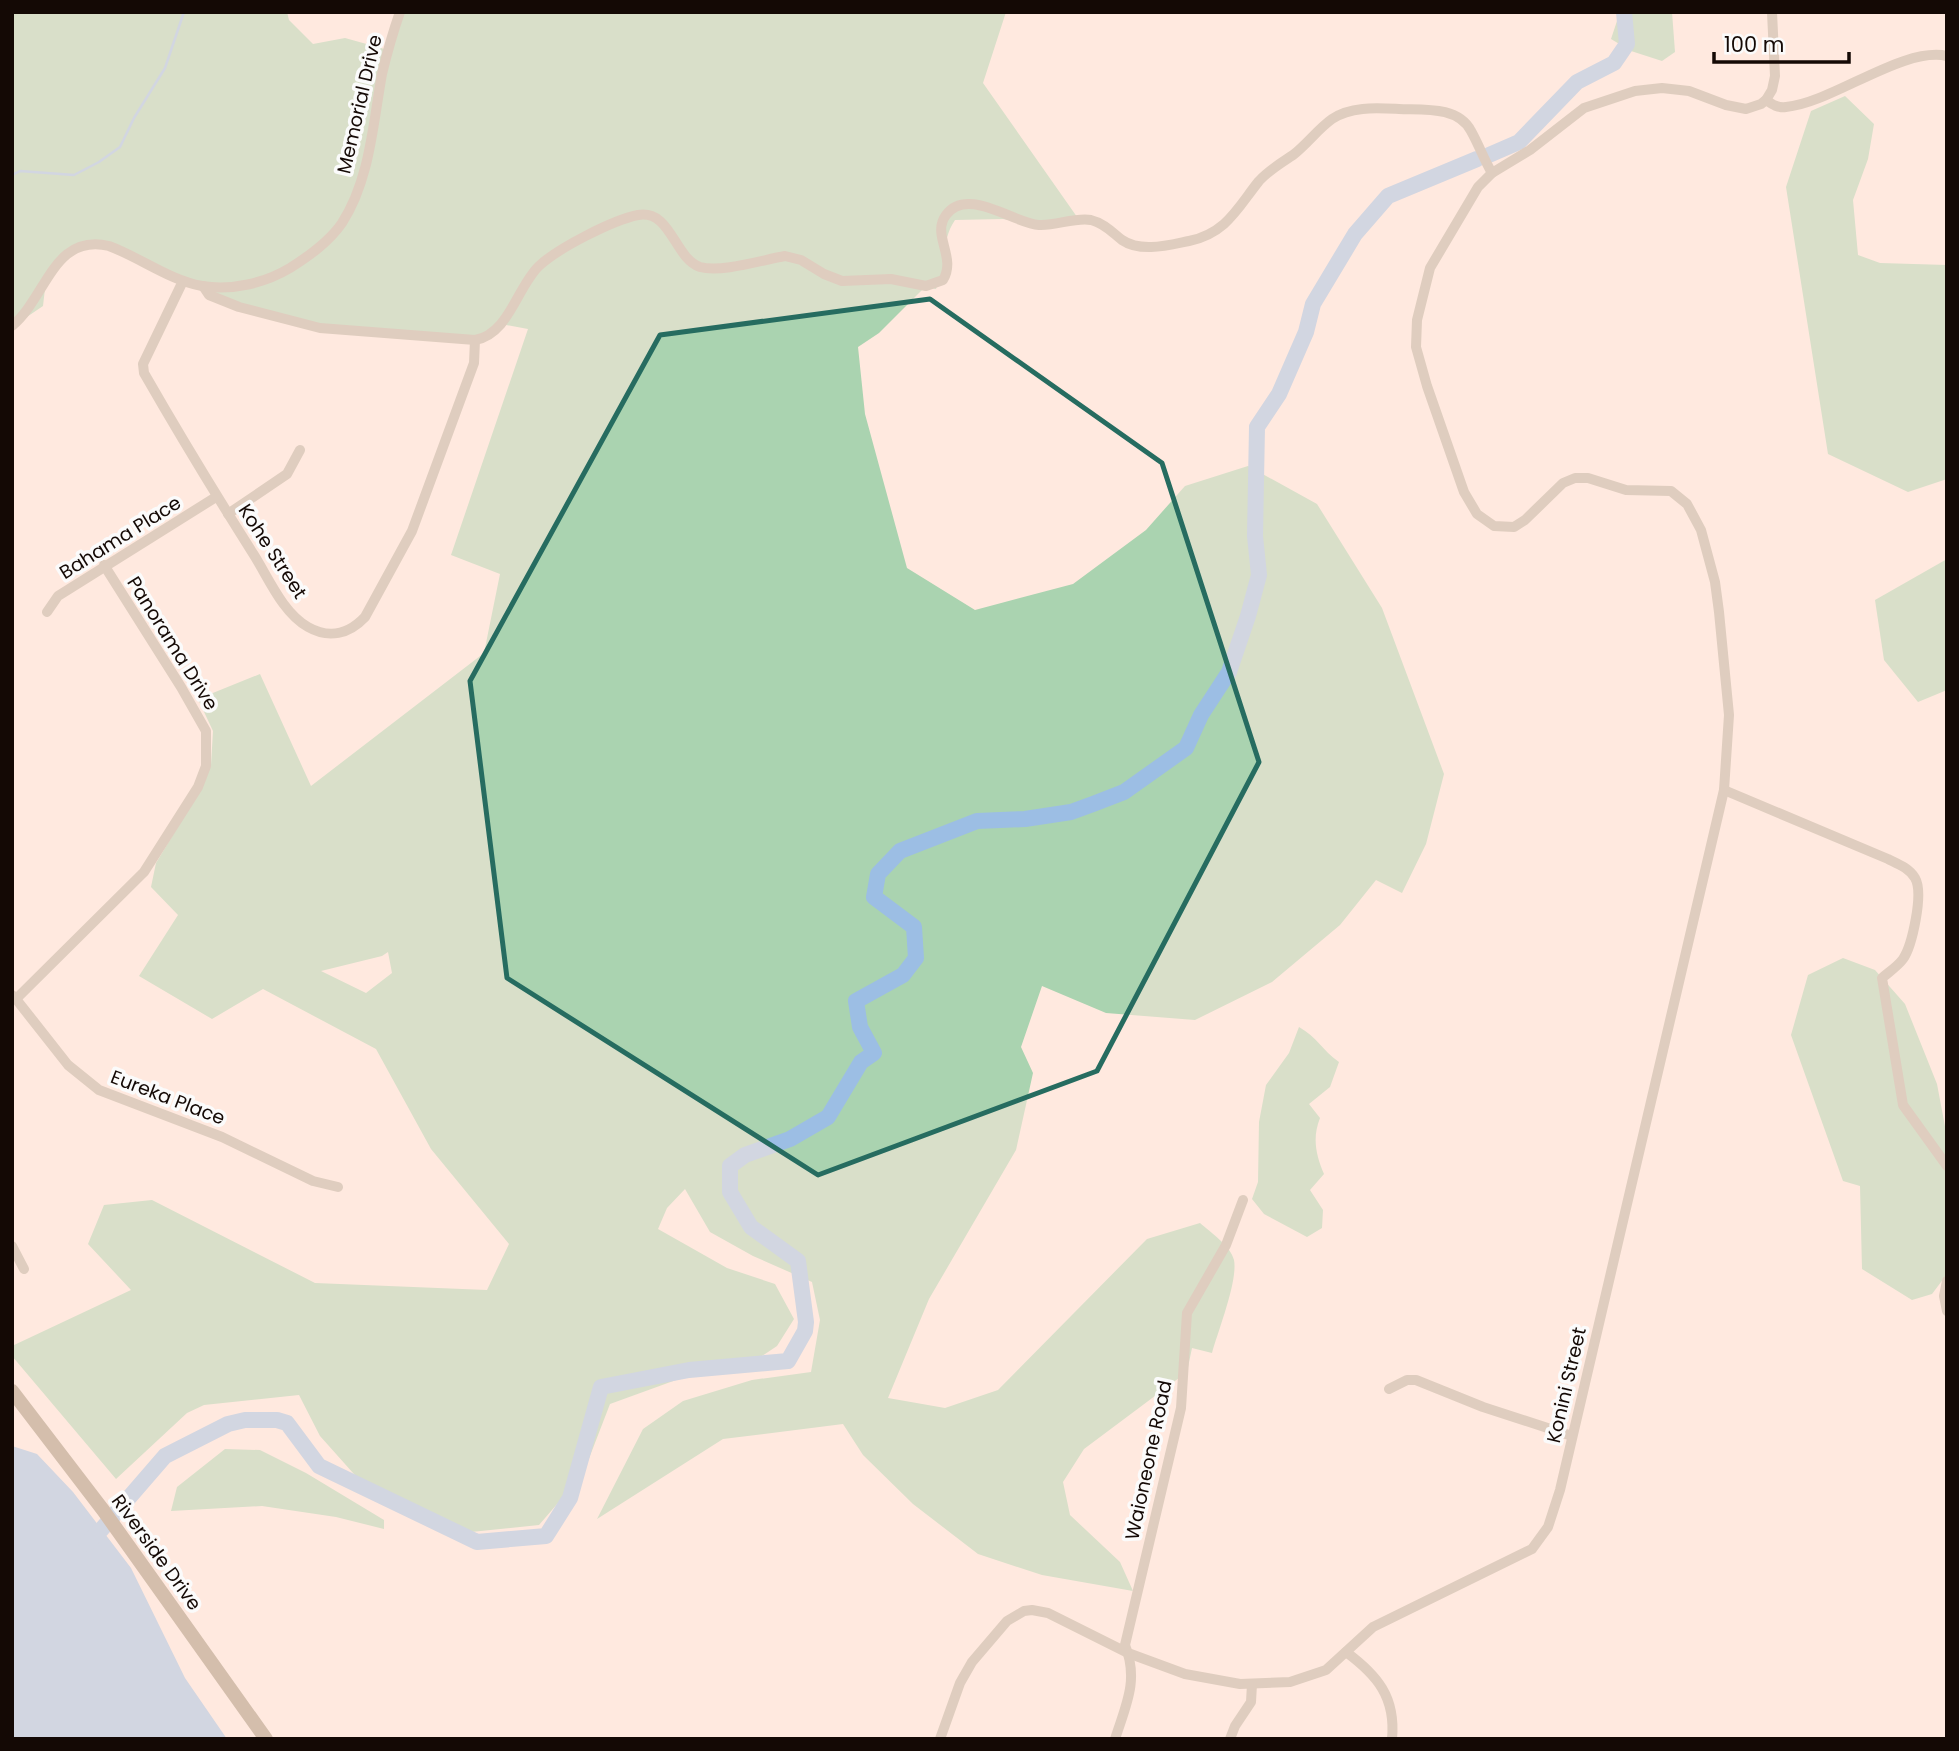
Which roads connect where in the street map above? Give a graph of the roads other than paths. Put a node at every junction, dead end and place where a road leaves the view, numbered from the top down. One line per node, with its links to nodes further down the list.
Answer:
1 (400, 12): 7 (street, Memorial Drive)
2 (1772, 12): 4 (street)
3 (1947, 57): 4 (street)
4 (1766, 100): 5 (street)
5 (1492, 173): 11 (street); 17 (street, Konini Street)
6 (183, 281): 8 (street, Memorial Drive); 10 (street, Memorial Drive); 13 (street, Kohe Street)
7 (246, 285): 8 (street, Memorial Drive); 9 (street)
8 (202, 286): 9 (street)
9 (239, 307): 11 (street)
10 (12, 326)
11 (475, 340): 14 (street, Kohe Street)
12 (300, 450): 14 (street)
13 (216, 497): 14 (street, Kohe Street); 15 (street, Bahama Place)
14 (228, 514)
15 (104, 565): 16 (street, Bahama Place); 18 (street, Panorama Drive)
16 (47, 611)
17 (1724, 790): 19 (street); 28 (street, Konini Street)
18 (14, 997): 20 (street, Eureka Place)
19 (1947, 1166)
20 (338, 1187)
21 (1243, 1200): 30 (street, Waioneone Road)
22 (12, 1246): 23 (street)
23 (24, 1269)
24 (1947, 1281): 25 (street)
25 (1947, 1311)
26 (1389, 1389): 28 (street)
27 (12, 1391): 32 (main road, Riverside Drive)
28 (1572, 1436): 29 (street, Konini Street)
29 (1346, 1652): 31 (street, Konini Street); 36 (street)
30 (1128, 1653): 31 (street, Konini Street); 33 (street, Konini Street); 34 (street, Waioneone Road)
31 (1252, 1684): 35 (street)
32 (266, 1739)
33 (940, 1739)
34 (1115, 1739)
35 (1230, 1739)
36 (1392, 1739)

